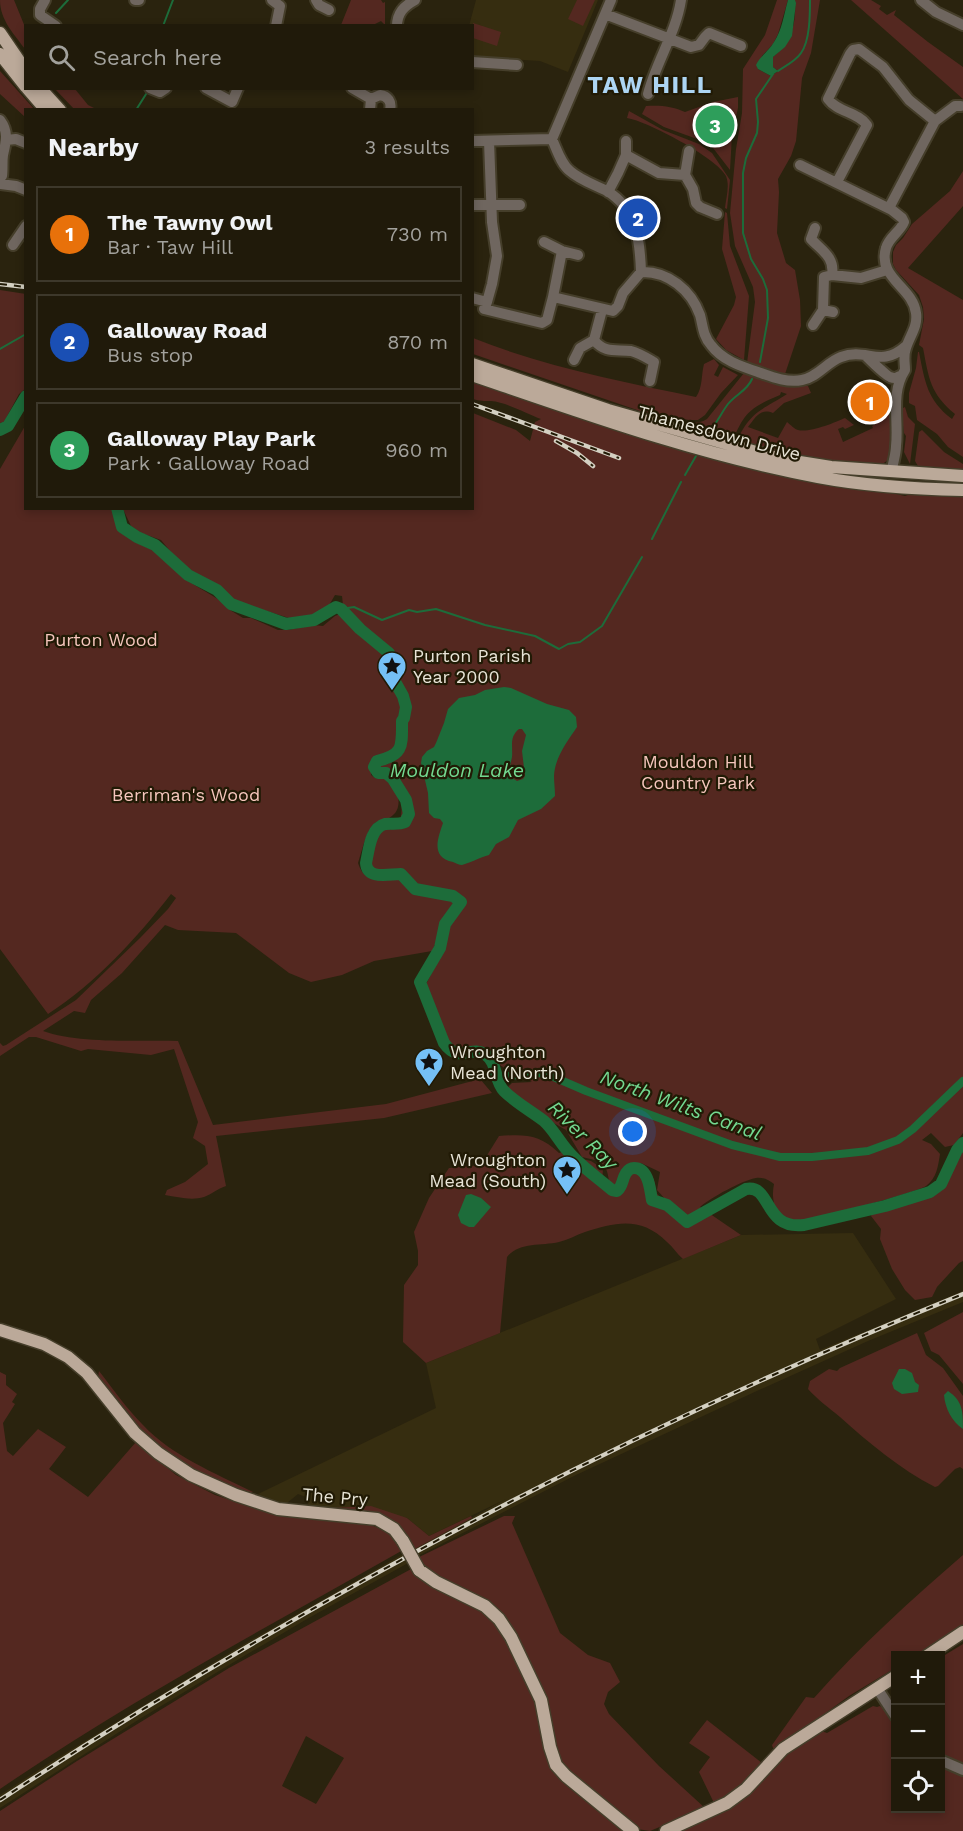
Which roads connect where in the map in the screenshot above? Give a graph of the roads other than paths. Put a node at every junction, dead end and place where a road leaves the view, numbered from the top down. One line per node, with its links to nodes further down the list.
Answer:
1 (45, 0): 10 (street)
2 (272, 0): 11 (street)
3 (316, 0): 8 (street)
4 (415, 0): 12 (street)
5 (611, 0): 9 (street)
6 (681, 0): 15 (street)
7 (921, 0): 13 (street)
8 (329, 10)
9 (605, 14): 15 (street); 38 (street)
10 (53, 24)
11 (276, 24)
12 (397, 24)
13 (963, 25)
14 (0, 33): 20 (main road)
15 (668, 38): 16 (street); 28 (street)
16 (741, 46)
17 (0, 54): 21 (main road)
18 (474, 62): 19 (street)
19 (517, 65)
20 (24, 68)
21 (24, 85)
22 (28, 90): 32 (main road)
23 (42, 90): 33 (main road)
24 (209, 90): 30 (street)
25 (237, 90): 30 (street)
26 (354, 90): 29 (street)
27 (389, 92): 29 (street); 34 (street)
28 (648, 94)
29 (370, 104)
30 (230, 106)
31 (962, 106): 36 (street)
32 (44, 108)
33 (58, 108)
34 (390, 108)
35 (0, 120): 37 (street)
36 (936, 121): 48 (street); 54 (street)
37 (6, 140): 42 (street); 47 (street)
38 (552, 140): 40 (street); 50 (street)
39 (474, 141): 40 (street)
40 (489, 141): 51 (street)
41 (626, 141): 44 (street)
42 (24, 142)
43 (688, 151): 46 (street)
44 (626, 155): 46 (street); 50 (street)
45 (800, 165): 48 (street)
46 (685, 175): 55 (street)
47 (1, 180): 49 (street)
48 (837, 182): 54 (street)
49 (24, 189)
50 (608, 192): 61 (street)
51 (491, 204): 52 (street); 53 (street); 65 (street)
52 (474, 205)
53 (520, 205)
54 (889, 208): 60 (street)
55 (717, 214)
56 (815, 228): 62 (street)
57 (544, 243): 58 (street)
58 (562, 251): 59 (street); 63 (street)
59 (578, 255)
60 (887, 270): 62 (street); 70 (street)
61 (641, 272): 66 (street); 69 (street)
62 (832, 275): 67 (street)
63 (553, 297): 65 (street); 66 (street)
64 (474, 299): 65 (street)
65 (486, 302)
66 (602, 310): 68 (street)
67 (813, 325)
68 (594, 340): 71 (street); 75 (street)
69 (866, 356): 70 (street); 73 (street)
70 (895, 358): 73 (street); 73 (street)
71 (574, 360)
72 (474, 365): 76 (main road, Thamesdown Drive)
73 (891, 374): 79 (street)
74 (474, 376): 76 (main road, Thamesdown Drive)
75 (650, 381)
76 (692, 441): 77 (main road, Thamesdown Drive)
77 (740, 454): 79 (main road, Thamesdown Drive); 79 (main road, Thamesdown Drive)
78 (963, 476): 79 (main road, Thamesdown Drive)
79 (897, 478): 80 (main road)
80 (962, 490)
81 (0, 1330): 89 (main road, The Pry, bridge)
82 (963, 1632): 83 (main road)
83 (934, 1651)
84 (891, 1679): 85 (main road)
85 (877, 1688): 86 (street); 90 (main road)
86 (891, 1709)
87 (945, 1762): 88 (street)
88 (963, 1770)
89 (633, 1831)
90 (666, 1831)

